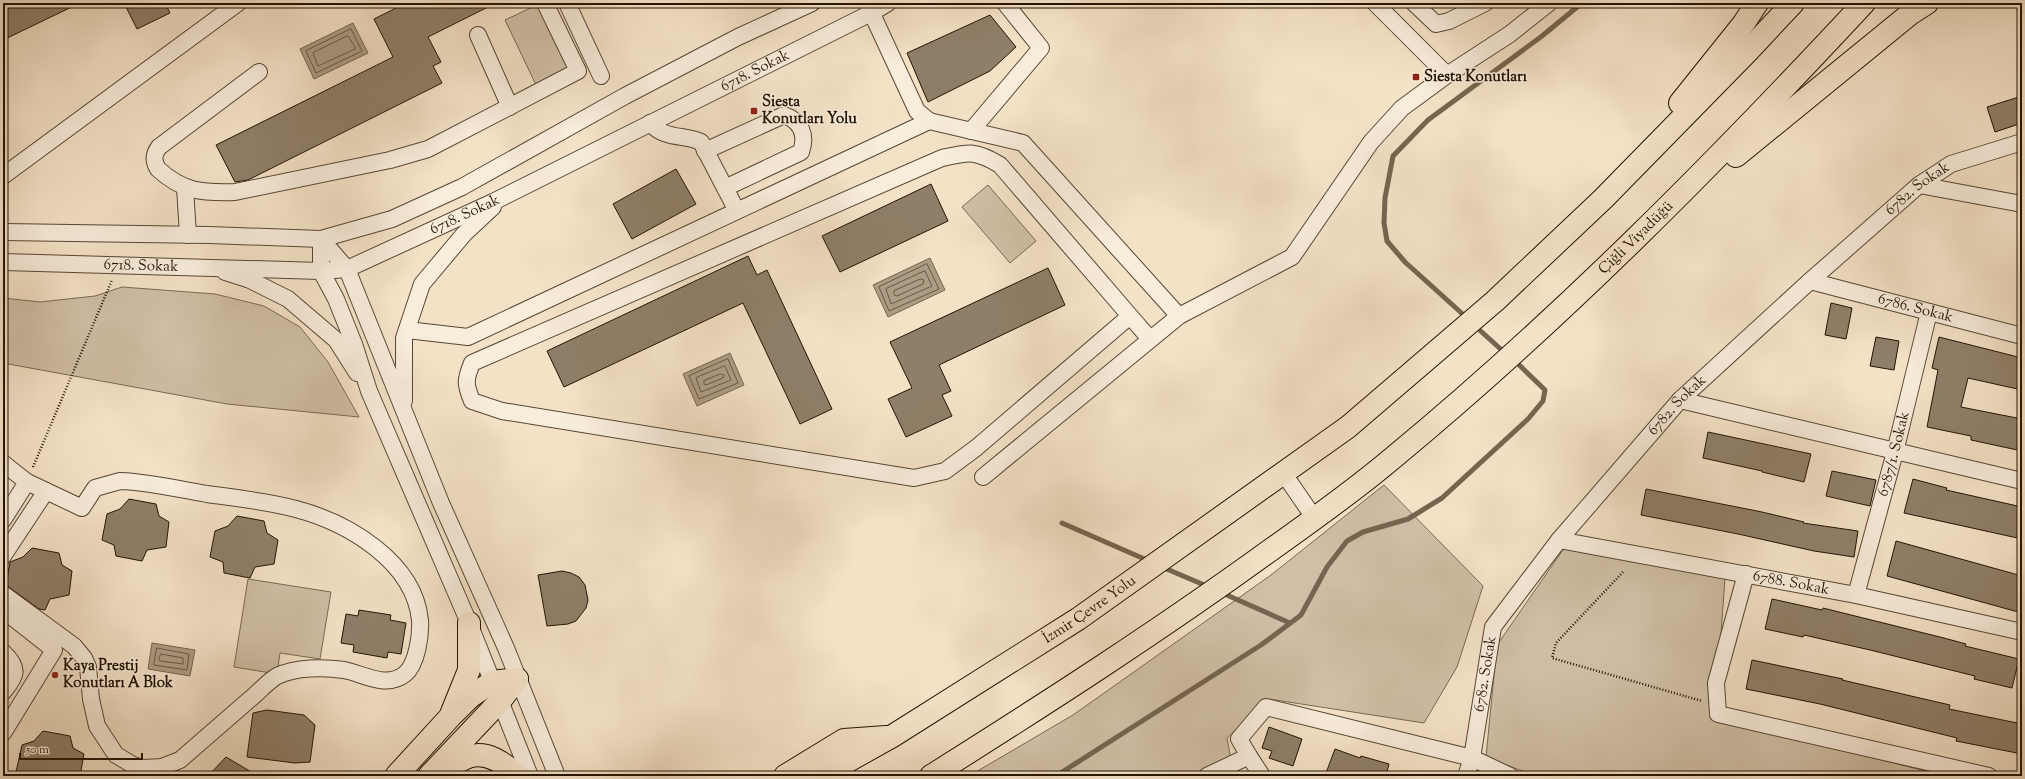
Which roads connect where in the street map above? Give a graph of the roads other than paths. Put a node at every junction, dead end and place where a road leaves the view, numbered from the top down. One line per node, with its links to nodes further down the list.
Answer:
1 (238, 3): 26 (street)
2 (546, 3): 20 (street)
3 (567, 3): 19 (street)
4 (812, 3): 37 (street, 6718. Sokak)
5 (888, 3): 15 (street, 6718. Sokak)
6 (1005, 3): 23 (street)
7 (1375, 3): 18 (street)
8 (1414, 3): 9 (street)
9 (1484, 3)
10 (1549, 3): 18 (street)
11 (1757, 3): 31 (highway)
12 (1793, 3): 31 (highway)
13 (1864, 3): 36 (highway, Çiğli Viyadüğü)
14 (1927, 3): 36 (highway)
15 (870, 8): 21 (street); 22 (street, 6718. Sokak)
16 (478, 35): 20 (street)
17 (259, 72): 28 (street)
18 (1447, 75): 45 (street)
19 (601, 76)
20 (510, 107): 28 (street)
21 (929, 121): 23 (street); 33 (street)
22 (650, 123): 25 (street); 30 (street, 6718. Sokak)
23 (971, 131): 45 (street)
24 (2022, 142): 27 (street, 6782. Sokak)
25 (705, 151): 29 (street); 29 (street)
26 (3, 176)
27 (1919, 185): 32 (street); 42 (street, 6782. Sokak)
28 (185, 188): 35 (street)
29 (725, 188): 33 (street)
30 (506, 195): 40 (street, 6718. Sokak); 46 (street)
31 (1603, 199): 54 (highway, İzmir Çevre Yolu)
32 (2022, 204)
33 (737, 211): 46 (street)
34 (3, 232): 35 (street, 6718. Sokak)
35 (188, 235): 37 (street, 6718. Sokak)
36 (1641, 235): 59 (highway, Çiğli Viyadüğü)
37 (321, 239): 40 (street); 41 (street)
38 (3, 262): 39 (street, 6718. Sokak)
39 (208, 267): 41 (street, 6718. Sokak); 49 (street)
40 (347, 269): 41 (street, 6718. Sokak); 51 (street)
41 (321, 271): 49 (street)
42 (1810, 281): 43 (street, 6786. Sokak); 50 (street, 6782. Sokak)
43 (1929, 312): 47 (street, 6786. Sokak); 52 (street, 6787/1. Sokak)
44 (1130, 316): 44 (street); 48 (street)
45 (1179, 316): 48 (street)
46 (406, 330): 51 (street)
47 (2022, 336)
48 (1150, 339): 55 (street)
49 (369, 391): 67 (street)
50 (1680, 400): 52 (street); 61 (street, 6782. Sokak)
51 (404, 410): 70 (street)
52 (1895, 452): 57 (street); 65 (street, 6787/1. Sokak)
53 (3, 463): 56 (street)
54 (1284, 474): 59 (street); 75 (highway, İzmir Çevre Yolu)
55 (983, 477)
56 (27, 482): 58 (street); 60 (street)
57 (2022, 482)
58 (46, 491): 62 (street); 64 (street)
59 (1315, 519): 86 (highway)
60 (3, 520)
61 (1559, 540): 63 (street, 6788. Sokak); 77 (street, 6782. Sokak)
62 (3, 556)
63 (1746, 574): 65 (street, 6788. Sokak); 91 (street)
64 (3, 594)
65 (1856, 596): 68 (street, 6788. Sokak)
66 (3, 610): 74 (street)
67 (469, 623): 71 (street); 73 (highway)
68 (2022, 632)
69 (3, 652): 72 (street)
70 (517, 679): 71 (highway); 83 (street)
71 (496, 691): 73 (highway); 79 (highway); 82 (street)
72 (3, 692)
73 (450, 717): 78 (highway)
74 (3, 733)
75 (891, 737): 84 (highway); 85 (highway, İzmir Çevre Yolu)
76 (1249, 756): 77 (street); 87 (street); 88 (street)
77 (1472, 758): 89 (street, 6782. Sokak); 90 (street)
78 (396, 776)
79 (429, 776)
80 (435, 776): 81 (highway)
81 (518, 776)
82 (530, 776)
83 (556, 776)
84 (784, 776)
85 (821, 776)
86 (932, 776)
87 (1207, 776)
88 (1262, 776)
89 (1466, 776)
90 (1510, 776)
91 (1989, 776)

